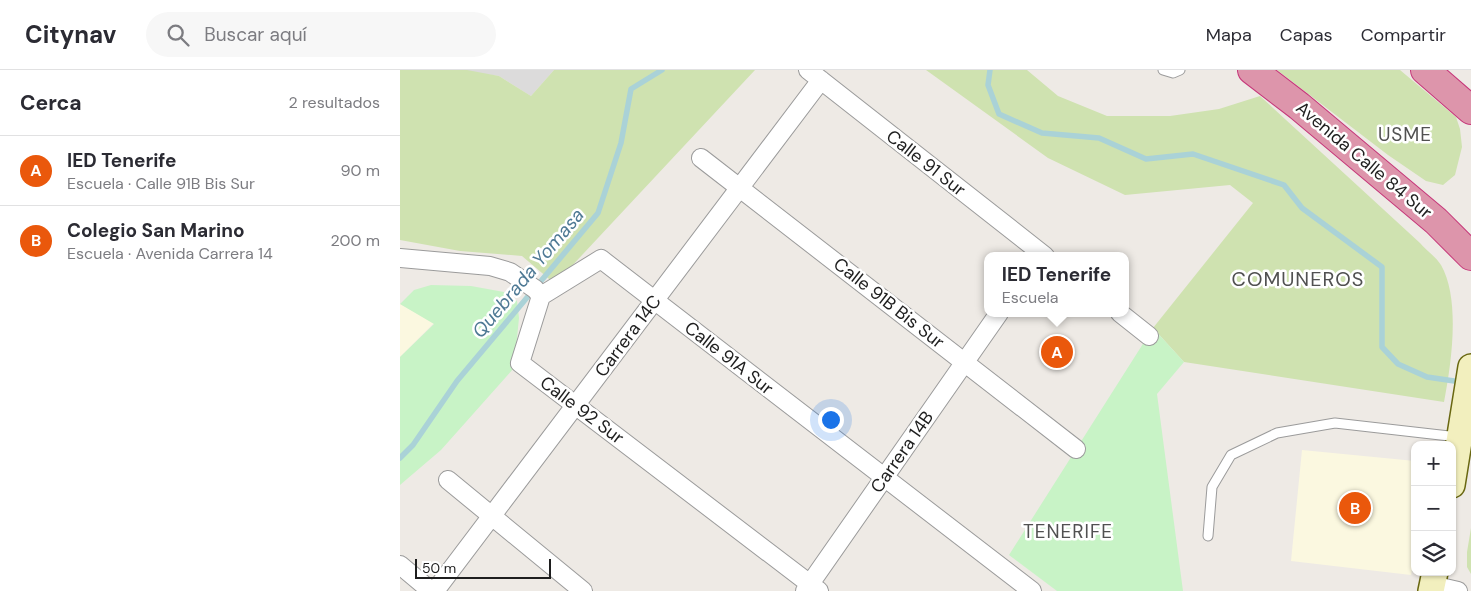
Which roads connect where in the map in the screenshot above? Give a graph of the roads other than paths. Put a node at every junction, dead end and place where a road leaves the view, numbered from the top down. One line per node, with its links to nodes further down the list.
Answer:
1 (1163, 70): 2 (lane)
2 (1180, 70)
3 (1252, 70): 10 (highway, Avenida Calle 84 Sur)
4 (1425, 70): 6 (highway)
5 (814, 75): 8 (street, Carrera 14C); 9 (street, Calle 91 Sur)
6 (1471, 110)
7 (701, 158): 8 (street, Calle 91B Bis Sur)
8 (739, 187): 13 (street, Carrera 14C); 17 (street, Calle 91B Bis Sur)
9 (1038, 252)
10 (1471, 256)
11 (400, 258): 12 (street)
12 (538, 293): 13 (street, Calle 91A Sur); 19 (street, Calle 92 Sur)
13 (654, 300): 19 (street, Carrera 14C); 23 (street, Calle 91A Sur)
14 (996, 317): 17 (street, Carrera 14B)
15 (1125, 317): 16 (street)
16 (1149, 336)
17 (965, 362): 21 (street, Calle 91B Bis Sur); 23 (street, Carrera 14B)
18 (1471, 368): 20 (main road)
19 (575, 405): 25 (street, Carrera 14C); 29 (street, Calle 92 Sur)
20 (1460, 438): 22 (main road); 26 (lane)
21 (1076, 449)
22 (1456, 462)
23 (884, 477): 29 (street, Carrera 14B); 33 (street, Calle 91A Sur)
24 (448, 480): 25 (street)
25 (492, 516): 31 (street, Carrera 14C); 32 (street)
26 (1208, 536)
27 (400, 565): 30 (street)
28 (1432, 585): 34 (street)
29 (811, 589)
30 (430, 591)
31 (435, 591)
32 (583, 591)
33 (1032, 591)
34 (1458, 591)

